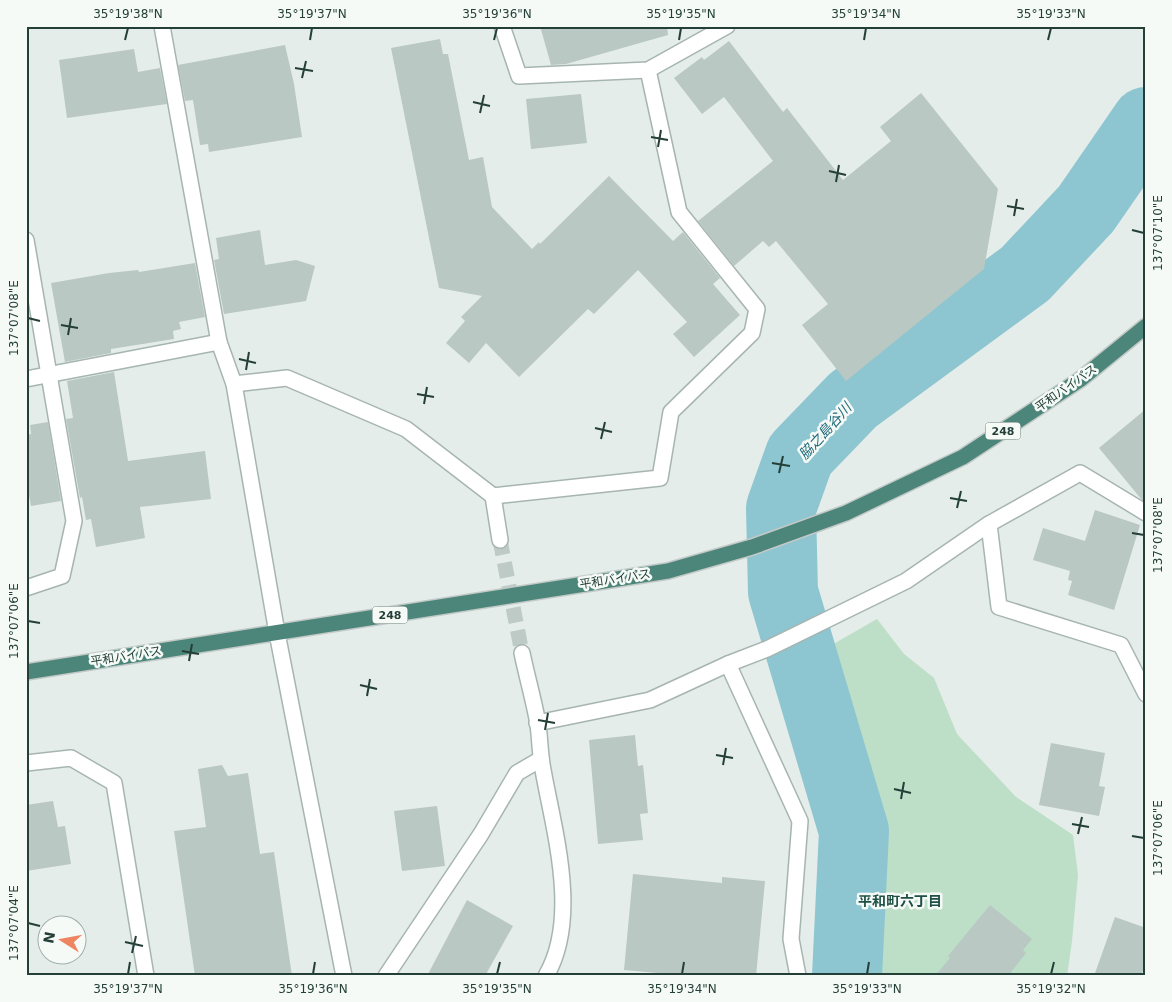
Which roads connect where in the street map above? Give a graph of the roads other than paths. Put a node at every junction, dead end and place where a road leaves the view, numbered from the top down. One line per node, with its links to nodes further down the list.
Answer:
1 (162, 26): 7 (street)
2 (502, 26): 4 (street)
3 (727, 26): 4 (street)
4 (648, 70): 11 (street)
5 (26, 240): 8 (street)
6 (1146, 326): 16 (highway, 平和バイパス / 248)
7 (219, 342): 8 (street); 10 (street)
8 (49, 375): 9 (street); 15 (street)
9 (26, 379)
10 (234, 384): 11 (street); 16 (street)
11 (493, 496): 14 (street)
12 (1146, 513): 13 (street)
13 (989, 524): 18 (street); 20 (street)
14 (500, 540)
15 (26, 588)
16 (277, 632): 19 (highway, 平和バイパス / 248); 25 (street)
17 (522, 653): 21 (street)
18 (728, 664): 21 (street); 28 (street)
19 (26, 672)
20 (1146, 694)
21 (538, 723): 22 (street)
22 (541, 759): 26 (street); 27 (street)
23 (26, 763): 24 (street)
24 (146, 976)
25 (344, 976)
26 (386, 976)
27 (546, 976)
28 (798, 976)

